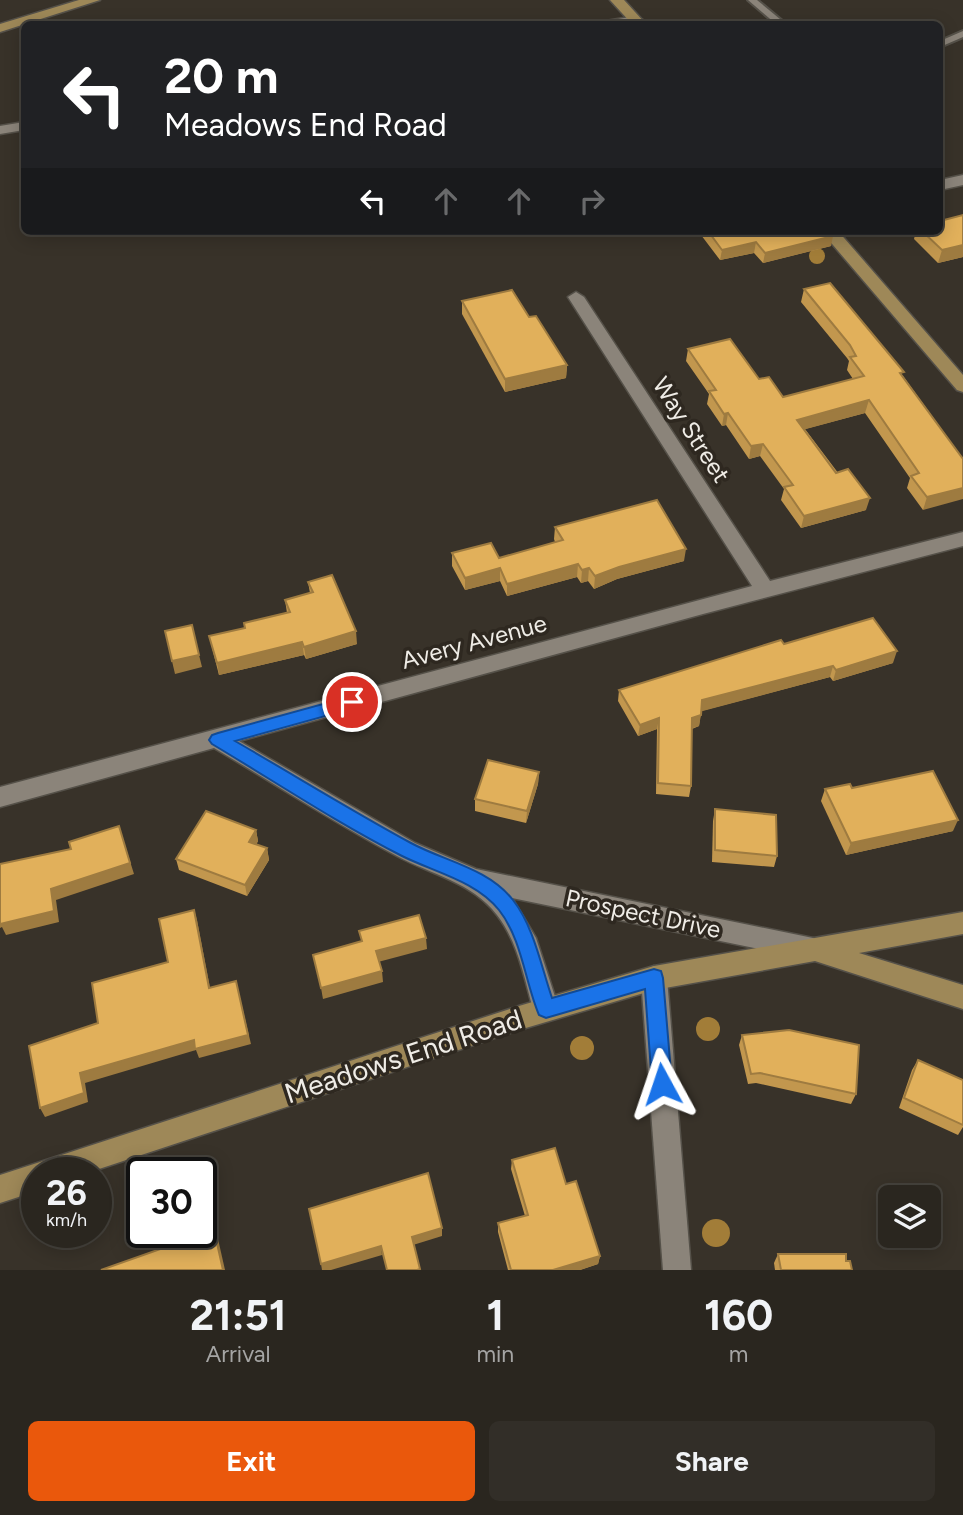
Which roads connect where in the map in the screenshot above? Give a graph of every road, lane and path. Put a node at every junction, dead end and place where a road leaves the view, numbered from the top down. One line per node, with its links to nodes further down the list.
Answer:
1 (93, 0): 4 (street)
2 (617, 0): 5 (street)
3 (752, 0): 6 (lane)
4 (23, 21)
5 (637, 21)
6 (777, 21)
7 (21, 22): 8 (street)
8 (0, 28)
9 (963, 34): 10 (lane)
10 (943, 43)
11 (21, 126): 12 (street)
12 (0, 130)
13 (963, 180): 14 (street)
14 (943, 184)
15 (832, 235): 17 (street)
16 (576, 297): 19 (street, Way Street)
17 (963, 386)
18 (963, 539): 19 (street, Avery Avenue)
19 (765, 590): 20 (street, Avery Avenue)
20 (218, 740): 21 (street, Avery Avenue); 22 (street, Prospect Drive)
21 (0, 797)
22 (473, 879): 24 (street, Prospect Drive); 27 (street, Prospect Drive)
23 (963, 923): 24 (street)
24 (814, 949): 25 (street, Meadows End Road); 26 (street, Meadows End Road)
25 (654, 978): 27 (street, Meadows End Road); 31 (street)
26 (963, 996)
27 (546, 1009): 28 (street, Meadows End Road)
28 (96, 1157)
29 (21, 1182): 30 (street)
30 (0, 1189)
31 (677, 1270)

